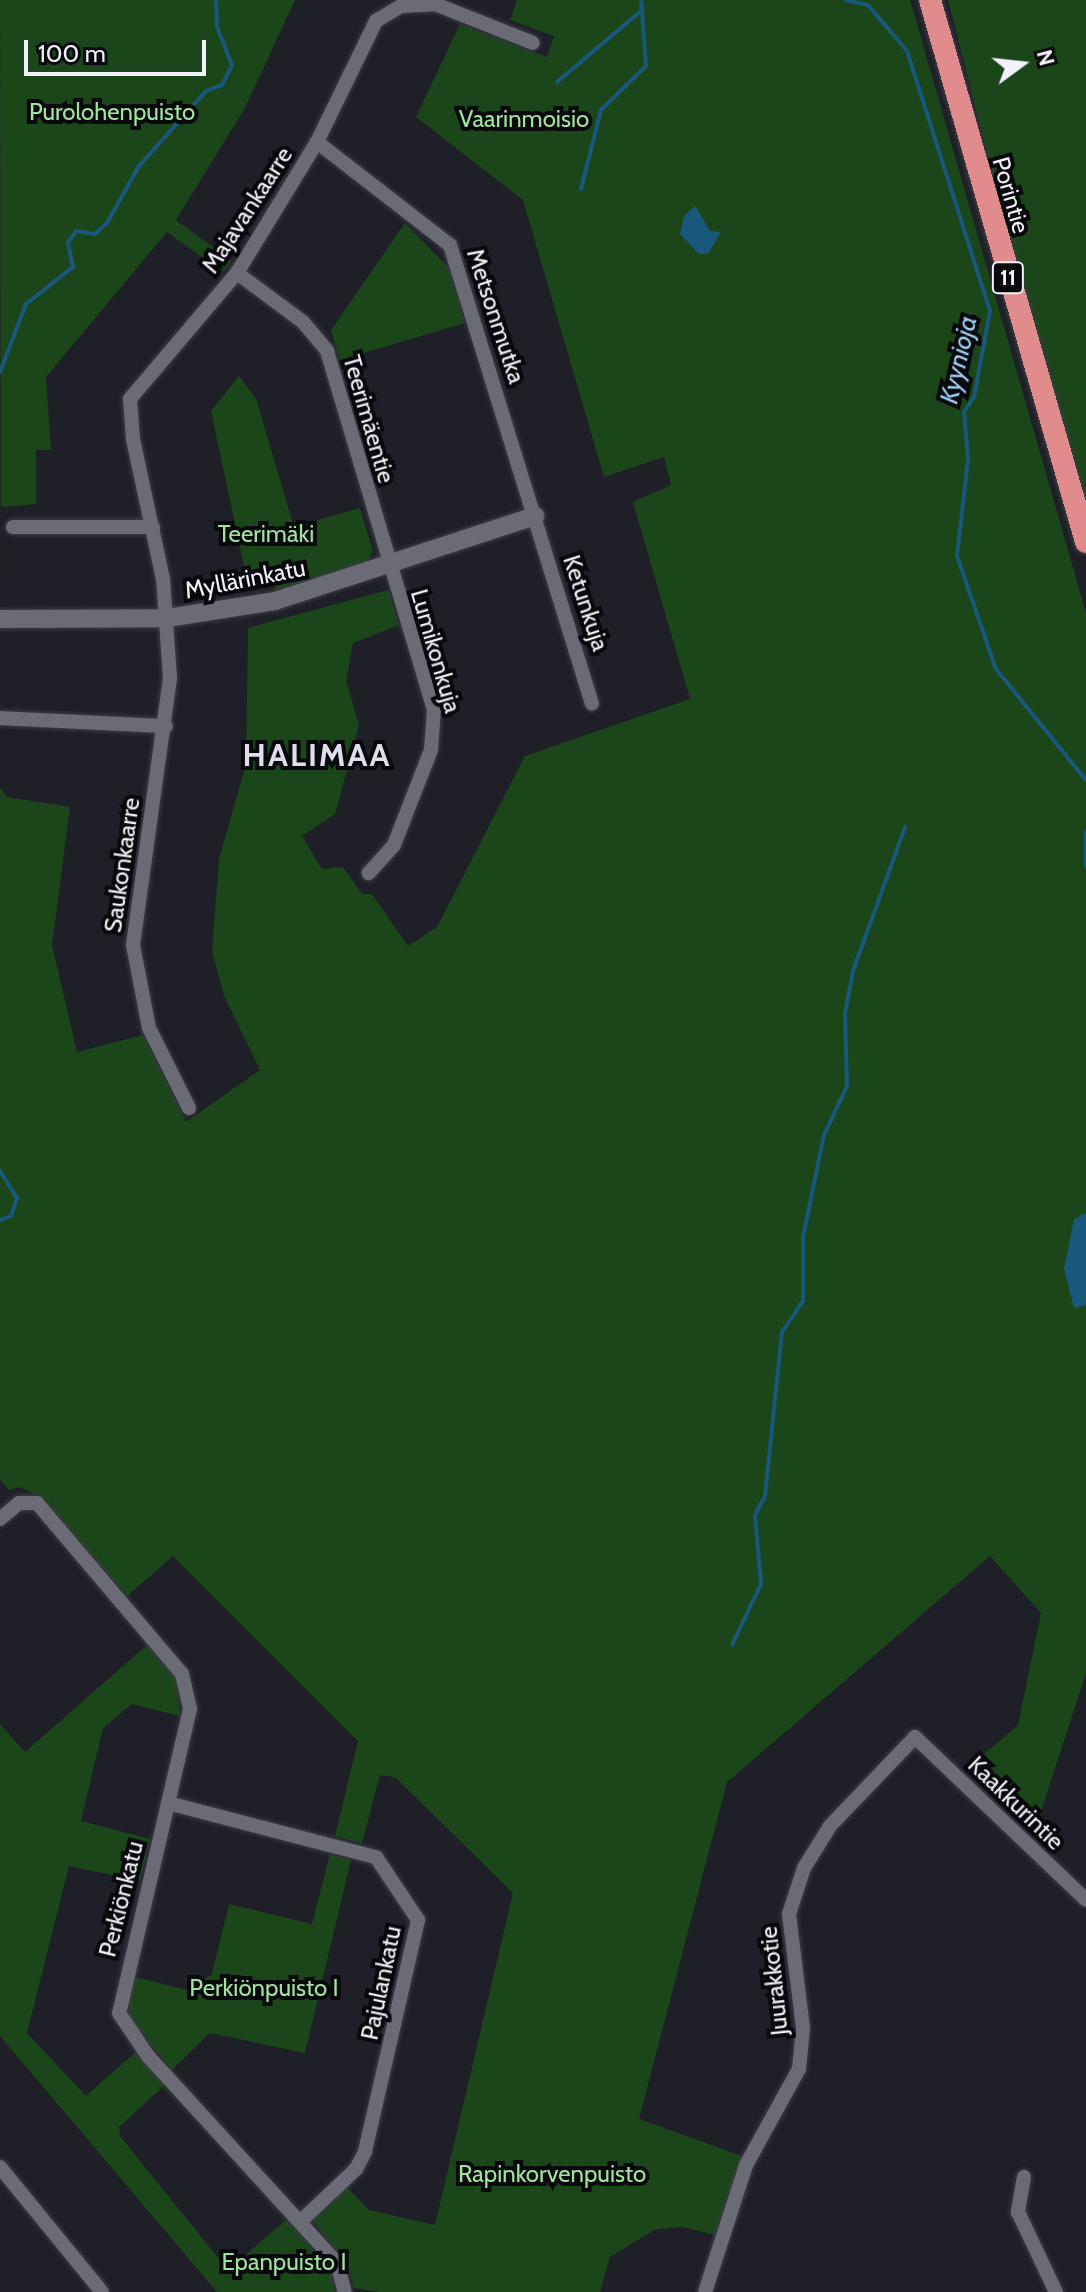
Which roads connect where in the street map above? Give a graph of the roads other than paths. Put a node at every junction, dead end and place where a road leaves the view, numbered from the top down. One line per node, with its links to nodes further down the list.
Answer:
1 (930, 4): 8 (highway, Porintie / 11)
2 (533, 43): 3 (street, Majavankaarre)
3 (317, 142): 4 (street, Majavankaarre); 5 (street, Metsonmutka)
4 (237, 273): 7 (street, Majavankaarre); 9 (street, Teerimäentie)
5 (535, 516): 9 (street, Myllärinkatu); 12 (street, Ketunkuja)
6 (13, 527): 7 (street)
7 (153, 527): 10 (street, Majavankaarre)
8 (1086, 542)
9 (388, 568): 10 (street, Myllärinkatu); 15 (street, Lumikonkuja)
10 (167, 618): 11 (street, Myllärinkatu); 14 (street, Saukonkaarre)
11 (0, 619)
12 (592, 704)
13 (0, 718): 14 (street)
14 (166, 726): 16 (street, Saukonkaarre)
15 (369, 873)
16 (189, 1108)
17 (0, 1519): 19 (street, Perkiönkatu)
18 (915, 1737): 20 (street, Kaakkurintie); 27 (street, Juurakkotie)
19 (168, 1803): 24 (street, Perkiönkatu); 24 (street, Pajulankatu)
20 (1086, 1900)
21 (0, 2167): 23 (street)
22 (1024, 2177): 28 (street)
23 (5, 2185): 25 (street)
24 (301, 2221): 26 (street, Perkiönkatu)
25 (102, 2292)
26 (345, 2292)
27 (705, 2292)
28 (1056, 2292)

